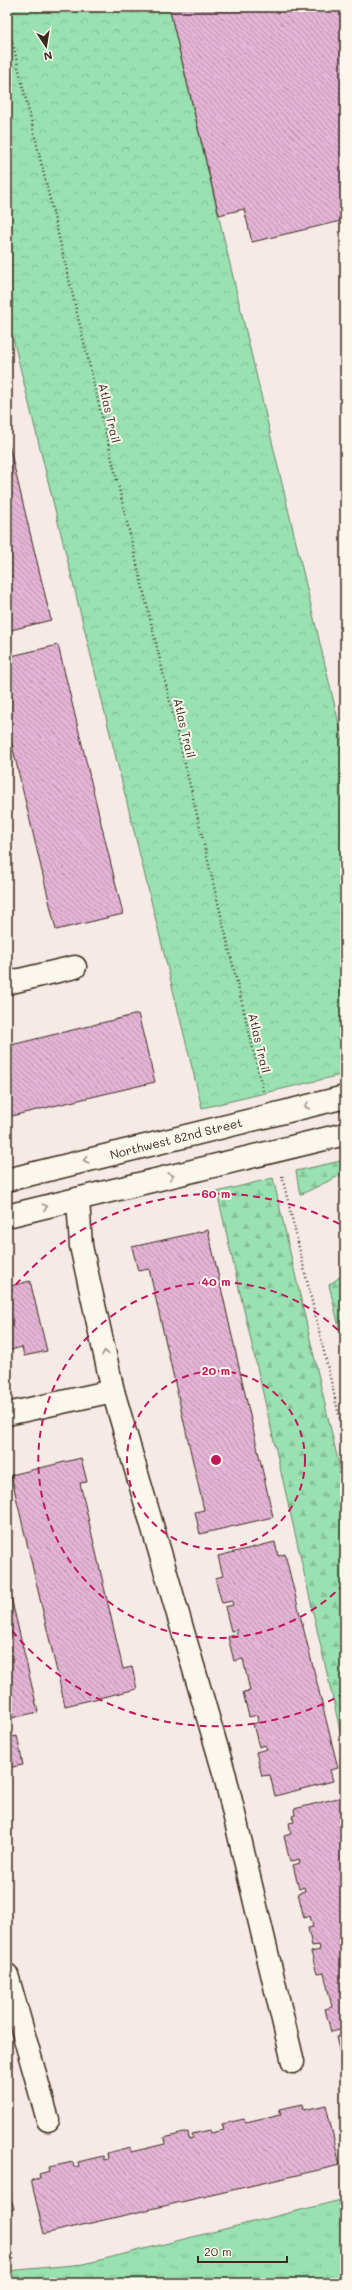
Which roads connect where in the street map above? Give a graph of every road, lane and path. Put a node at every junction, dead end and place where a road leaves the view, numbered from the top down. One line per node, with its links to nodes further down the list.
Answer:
1 (7, 20): 5 (path, Atlas Trail)
2 (75, 967): 3 (street)
3 (7, 984)
4 (345, 1097): 5 (street, Northwest 82nd Street, one-way to 5)
5 (268, 1116): 8 (street, Northwest 82nd Street, one-way to 8)
6 (345, 1134): 7 (street)
7 (276, 1150): 9 (street, one-way to 7); 13 (path)
8 (7, 1180)
9 (78, 1199): 10 (street, one-way to 9); 11 (street, one-way to 9)
10 (7, 1216)
11 (113, 1391): 12 (street); 15 (street)
12 (7, 1414)
13 (345, 1440)
14 (7, 1975): 16 (street)
15 (293, 2062)
16 (48, 2120)

